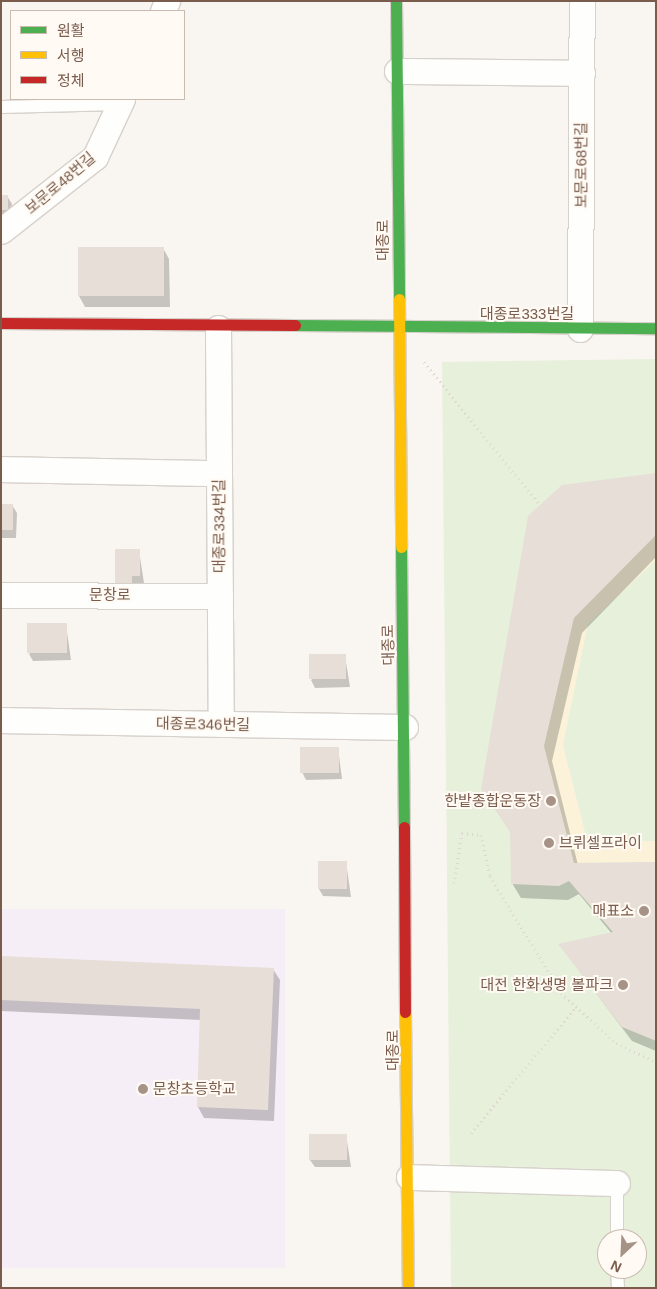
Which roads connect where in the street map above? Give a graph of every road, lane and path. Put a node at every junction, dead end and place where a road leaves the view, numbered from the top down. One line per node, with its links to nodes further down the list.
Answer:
1 (396, 1): 3 (main road, 대종로)
2 (582, 1): 4 (street, 보문로68번길)
3 (397, 71): 4 (street); 12 (main road, 대종로)
4 (582, 73): 10 (street, 보문로68번길)
5 (121, 101): 6 (lane); 7 (street, 보문로48번길)
6 (1, 107)
7 (1, 231)
8 (1, 323): 9 (main road)
9 (218, 328): 12 (main road); 15 (street, 대종로334번길)
10 (580, 328): 11 (main road, 대종로333번길); 12 (main road, 대종로333번길)
11 (656, 328)
12 (398, 329): 21 (main road, 대종로)
13 (423, 360): 16 (path)
14 (1, 469): 15 (street)
15 (219, 473): 18 (street, 대종로334번길)
16 (540, 505)
17 (1, 594): 18 (street, 문창로)
18 (220, 596): 20 (street, 대종로334번길)
19 (1, 720): 20 (street, 대종로346번길)
20 (221, 724): 21 (street, 대종로346번길)
21 (405, 727): 26 (main road, 대종로)
22 (454, 882): 23 (path)
23 (576, 1007): 24 (path); 25 (path)
24 (656, 1062)
25 (470, 1133)
26 (409, 1177): 27 (street); 29 (main road, 대종로)
27 (617, 1184): 28 (lane)
28 (617, 1229)
29 (408, 1288)

